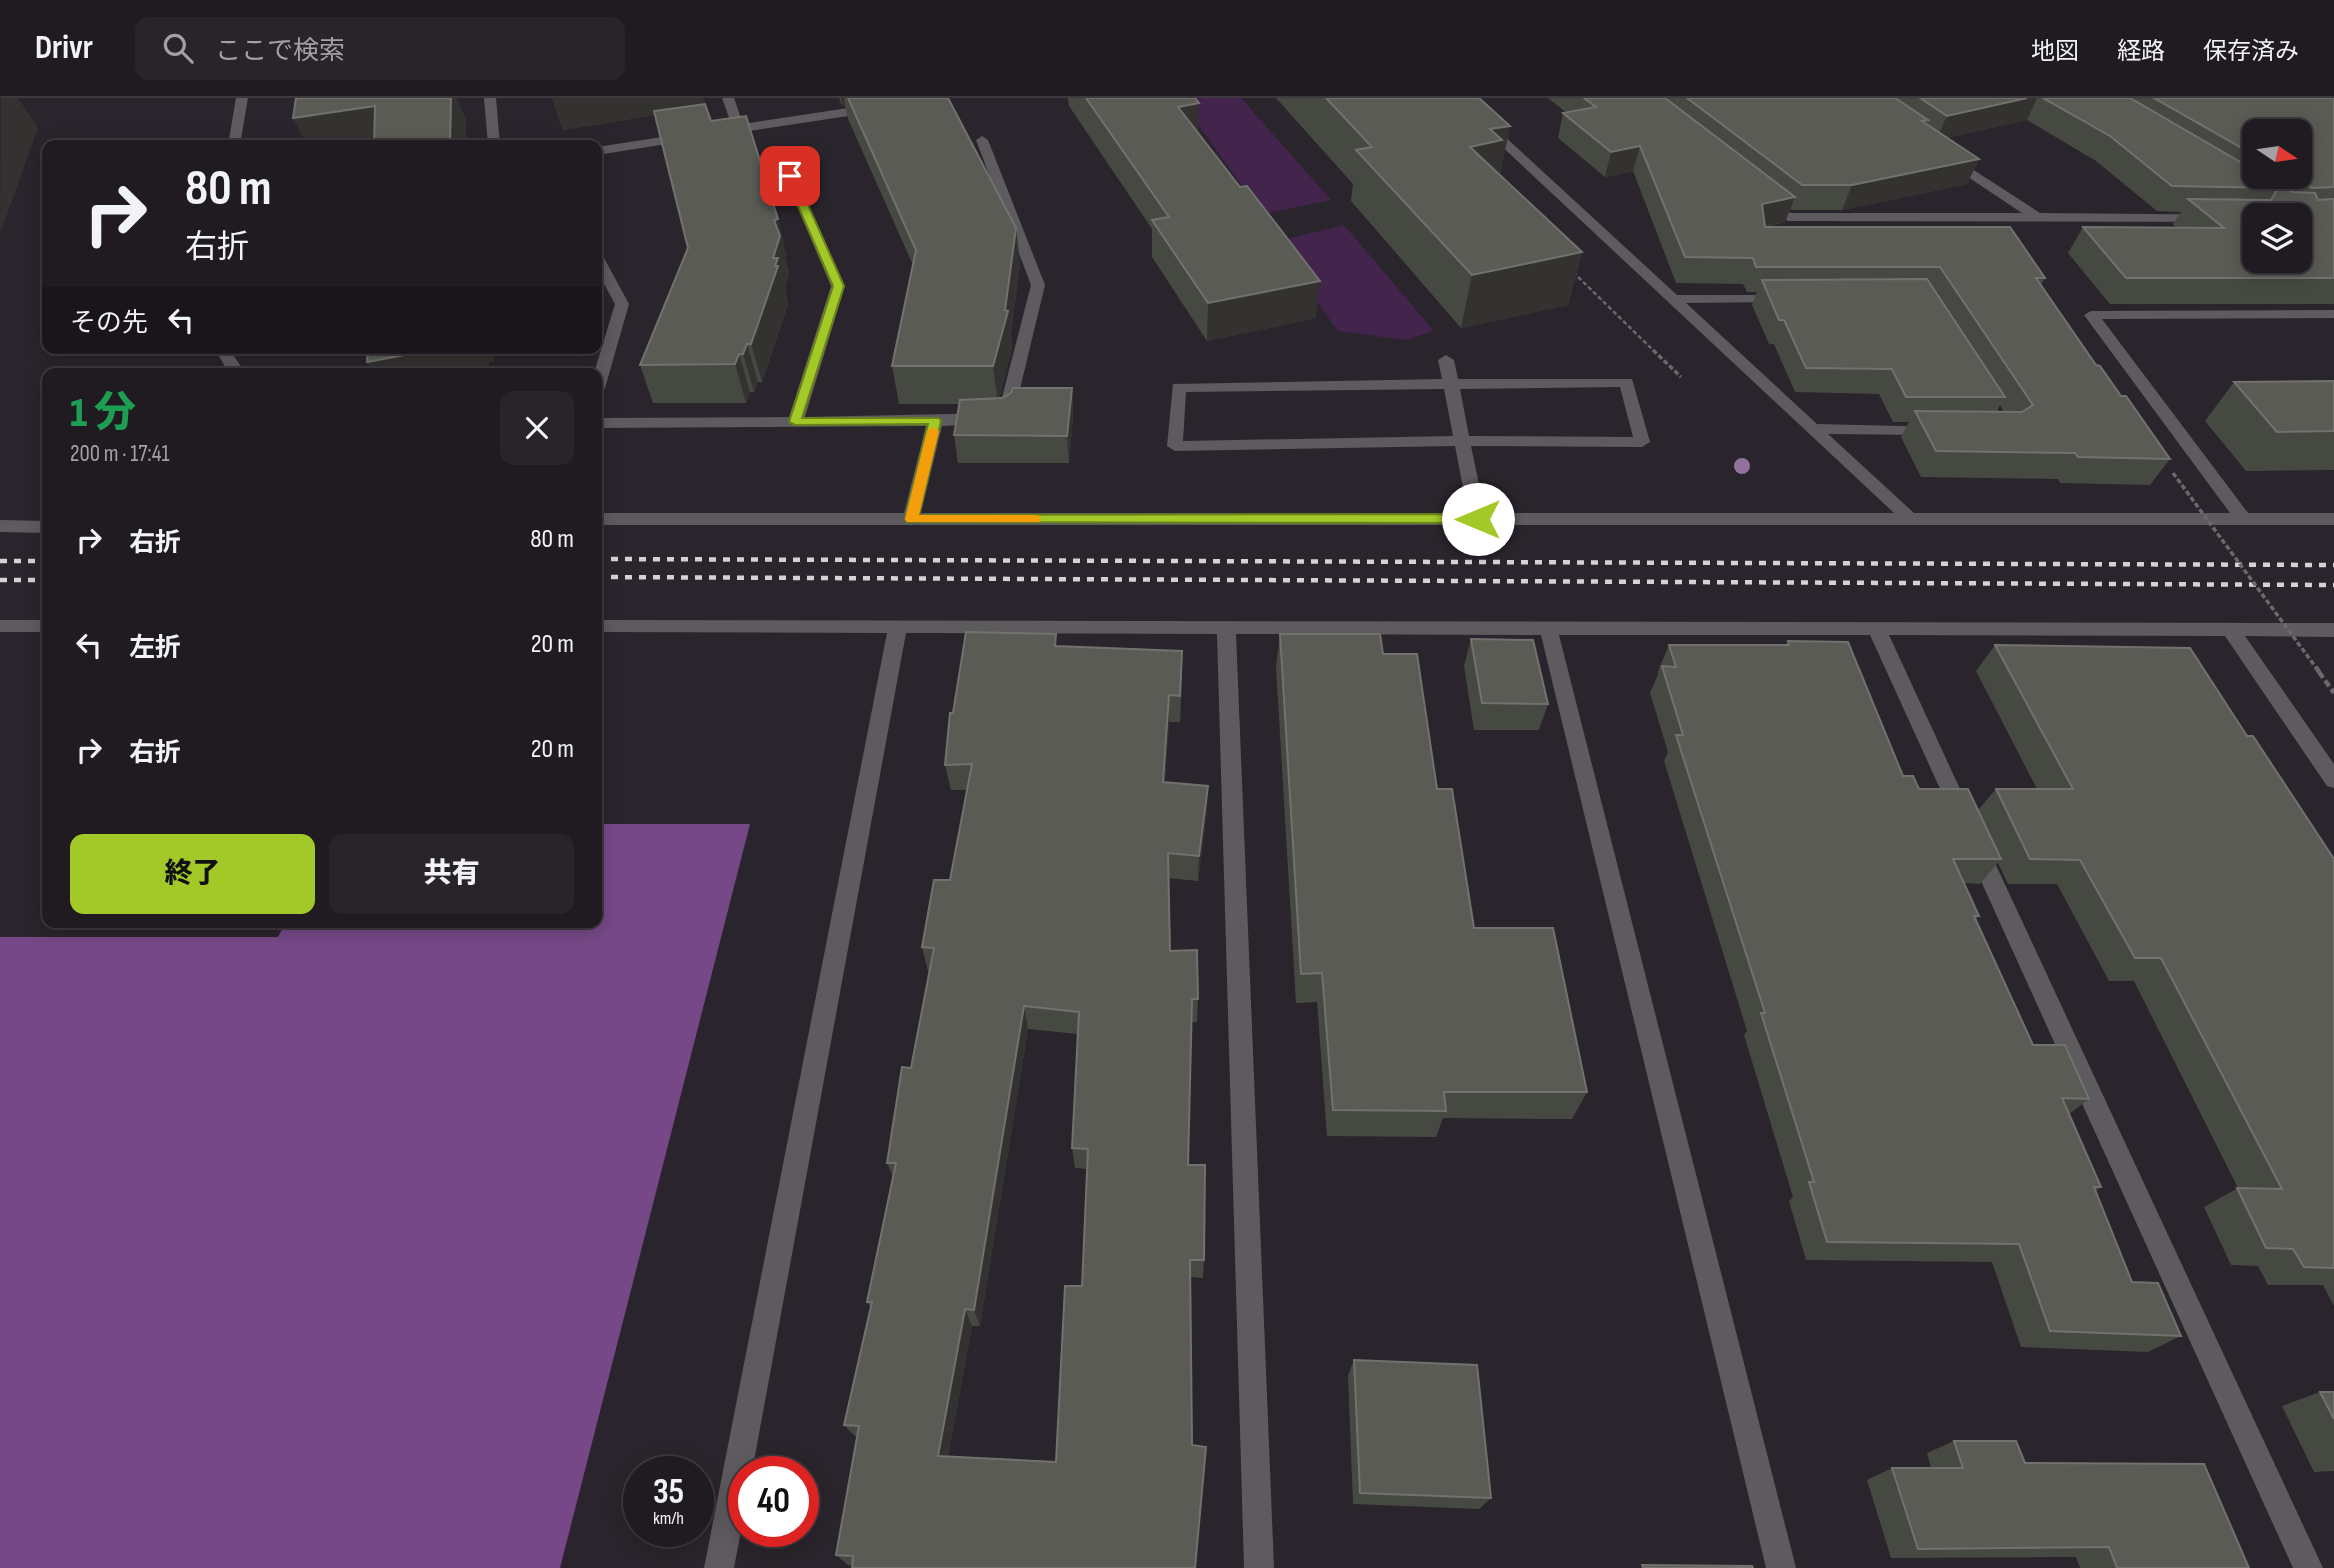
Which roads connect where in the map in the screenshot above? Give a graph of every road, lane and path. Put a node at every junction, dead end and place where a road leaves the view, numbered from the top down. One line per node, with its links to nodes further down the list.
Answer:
1 (242, 98): 7 (street)
2 (490, 98): 8 (street)
3 (728, 98): 6 (street)
4 (1455, 98): 19 (street)
5 (885, 106): 6 (street)
6 (738, 129): 10 (street)
7 (235, 140)
8 (494, 140)
9 (982, 140): 25 (street)
10 (602, 150)
11 (1937, 150): 14 (street)
12 (790, 176): 26 (street)
13 (1755, 191): 14 (street)
14 (2036, 217): 15 (street)
15 (2242, 218)
16 (602, 267): 22 (street)
17 (1573, 272): 23 (path)
18 (1796, 298): 19 (street)
19 (1672, 299): 28 (street)
20 (2334, 314): 36 (street)
21 (1446, 360): 24 (street)
22 (602, 371)
23 (1681, 377)
24 (1451, 384): 30 (street); 30 (street); 30 (street)
25 (935, 421): 26 (street); 33 (street)
26 (795, 422): 27 (street)
27 (602, 423)
28 (1814, 429): 29 (street); 35 (street)
29 (1951, 430)
30 (1463, 441): 34 (street)
31 (2173, 473): 49 (path, bridge)
32 (602, 519): 33 (street)
33 (911, 519): 34 (street)
34 (1478, 519): 35 (street)
35 (1910, 519): 36 (street)
36 (2243, 519): 37 (street)
37 (2334, 519)
38 (0, 526): 39 (street)
39 (42, 527)
40 (0, 626): 41 (street)
41 (42, 626)
42 (602, 626): 43 (street)
43 (898, 626): 44 (street); 51 (street)
44 (1226, 626): 45 (street); 52 (street)
45 (1548, 627): 46 (street); 53 (street)
46 (1877, 630): 48 (street); 54 (street)
47 (2334, 630): 48 (street)
48 (2231, 631): 50 (street)
49 (2334, 693)
50 (2334, 780)
51 (719, 1568)
52 (1259, 1568)
53 (1781, 1568)
54 (2308, 1568)

